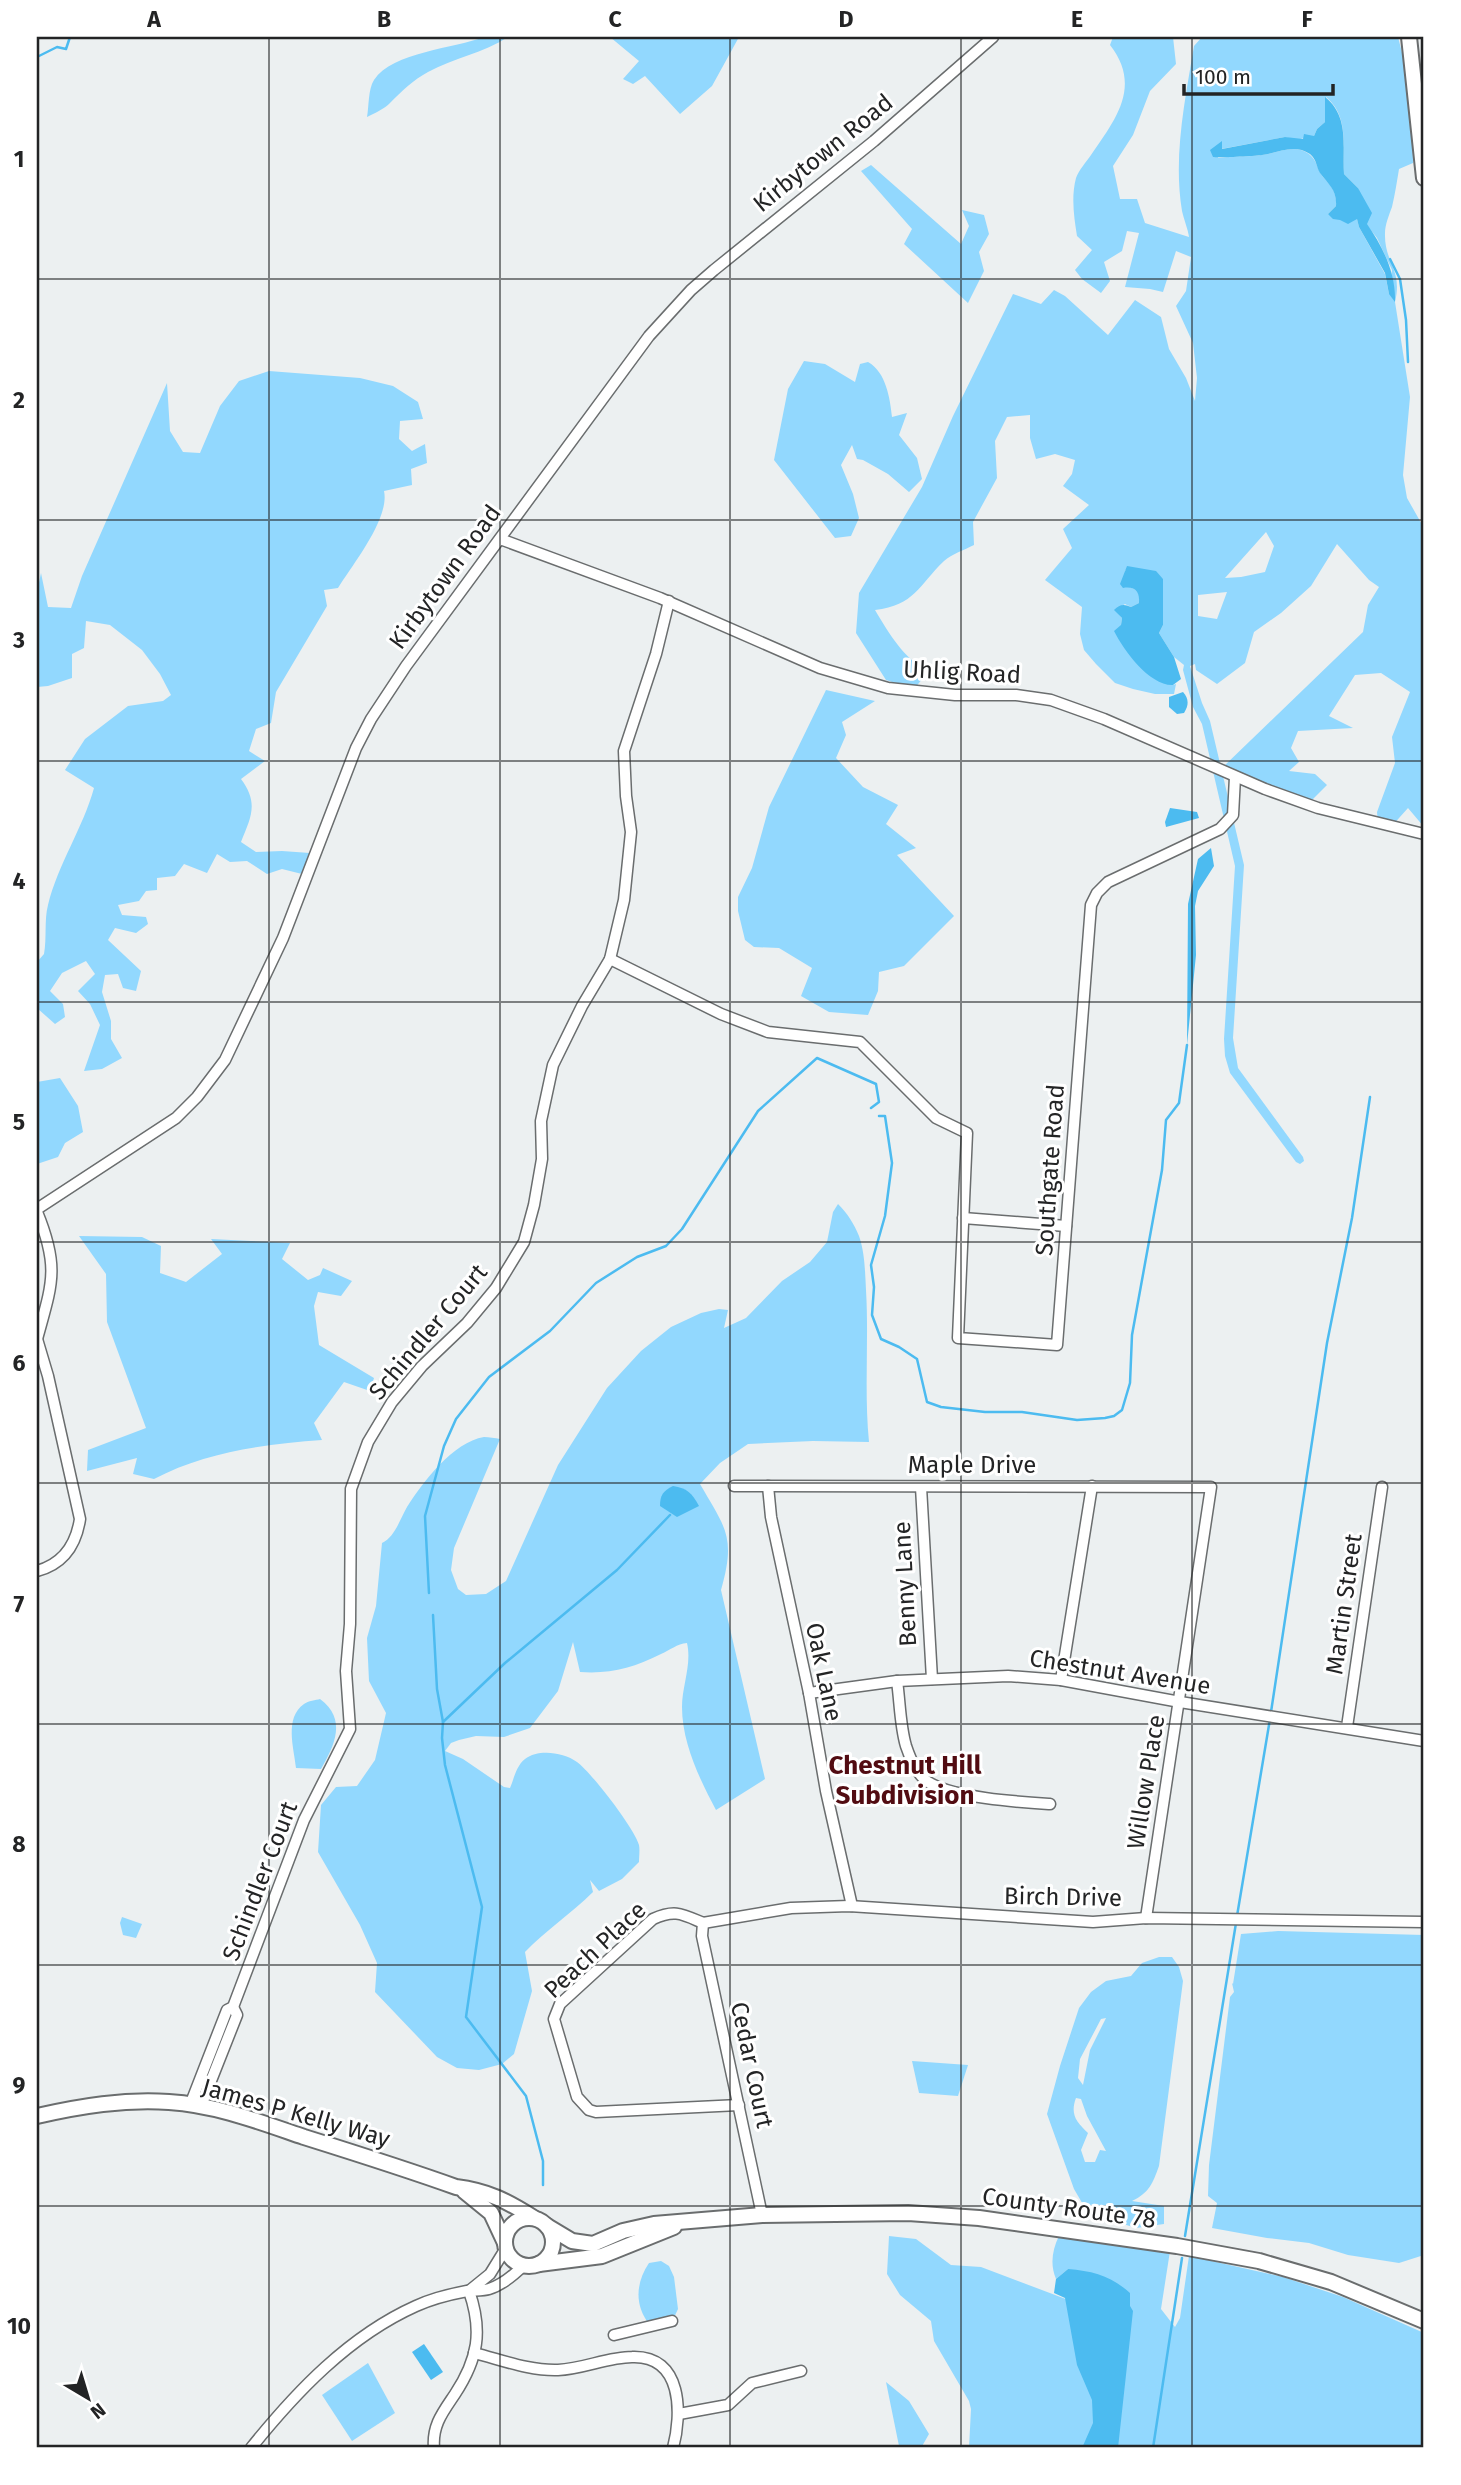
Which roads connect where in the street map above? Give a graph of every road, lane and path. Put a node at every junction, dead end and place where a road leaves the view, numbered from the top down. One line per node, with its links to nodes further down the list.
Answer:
1 (993, 37): 4 (street, Kirbytown Road)
2 (1409, 37): 3 (street)
3 (1424, 178)
4 (500, 539): 5 (street, Uhlig Road); 9 (street, Kirbytown Road)
5 (669, 601): 6 (street, Uhlig Road); 8 (street, Schindler Court)
6 (1235, 777): 7 (street, Uhlig Road); 11 (street, Southgate Road)
7 (1424, 834)
8 (610, 959): 10 (street, Southgate Road); 32 (street, Schindler Court)
9 (37, 1211): 12 (street)
10 (963, 1218): 11 (street); 11 (street, Southgate Road)
11 (1066, 1226)
12 (37, 1341): 19 (street)
13 (734, 1486): 14 (street, Maple Drive)
14 (768, 1486): 16 (street, Maple Drive); 23 (street, Oak Lane)
15 (1092, 1486): 16 (street, Maple Drive); 17 (street, Maple Drive); 21 (street)
16 (921, 1487): 20 (street, Benny Lane)
17 (1211, 1487): 24 (street, Willow Place)
18 (1382, 1487): 25 (street, Martin Street)
19 (37, 1571)
20 (932, 1679): 21 (street, Chestnut Avenue); 22 (street, Chestnut Avenue)
21 (1060, 1680): 24 (street, Chestnut Avenue)
22 (897, 1681): 23 (street, Chestnut Avenue); 27 (street)
23 (809, 1693): 28 (street, Oak Lane)
24 (1180, 1702): 25 (street, Chestnut Avenue); 29 (street, Willow Place)
25 (1347, 1727): 26 (street, Chestnut Avenue)
26 (1424, 1741)
27 (1050, 1804)
28 (852, 1906): 29 (street, Birch Drive); 31 (street, Birch Drive)
29 (1146, 1918): 30 (street, Birch Drive)
30 (1424, 1922)
31 (704, 1923): 33 (street, Cedar Court); 33 (street, Peach Place)
32 (196, 2105): 34 (street, James P Kelly Way); 35 (street, James P Kelly Way)
33 (739, 2105): 36 (street, Cedar Court)
34 (37, 2116)
35 (456, 2186): 38 (street, James P Kelly Way); 39 (street, James P Kelly Way)
36 (762, 2215): 37 (street, County Route 78); 43 (street, County Route 78)
37 (696, 2221): 38 (street, County Route 78); 40 (street, County Route 78)
38 (541, 2222): 39 (street); 40 (street)
39 (505, 2245): 40 (street); 41 (street)
40 (531, 2265): 41 (street)
41 (468, 2291): 45 (street); 48 (street)
42 (672, 2321): 44 (street)
43 (1424, 2321)
44 (614, 2335)
45 (474, 2353): 47 (street); 49 (street)
46 (800, 2371): 47 (street)
47 (679, 2414): 50 (street)
48 (251, 2448)
49 (434, 2448)
50 (673, 2448)

